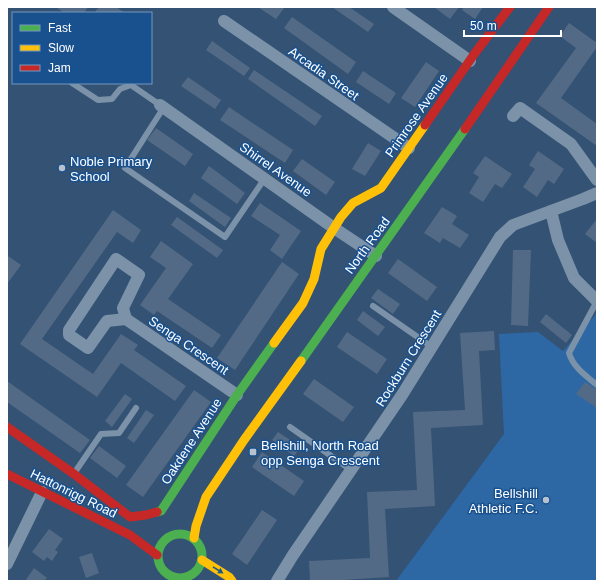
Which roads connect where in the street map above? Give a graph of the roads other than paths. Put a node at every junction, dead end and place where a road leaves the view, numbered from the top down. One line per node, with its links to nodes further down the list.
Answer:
1 (393, 7): 5 (street)
2 (510, 7): 5 (street, Primrose Avenue)
3 (549, 7): 15 (street, North Road)
4 (224, 21): 9 (street, Arcadia Street)
5 (470, 61): 9 (street, Primrose Avenue)
6 (74, 84): 7 (lane)
7 (162, 106): 10 (street, Shirrel Avenue); 10 (lane)
8 (513, 116): 11 (street)
9 (408, 148): 14 (street, Primrose Avenue)
10 (265, 178): 14 (street, Shirrel Avenue)
11 (597, 180)
12 (597, 193): 13 (street, Rockburn Crescent)
13 (551, 211): 16 (street); 19 (street, Rockburn Crescent)
14 (334, 228): 15 (street, Shirrel Avenue); 21 (street, Oakdene Avenue)
15 (376, 256): 29 (street, North Road)
16 (597, 302): 20 (lane)
17 (373, 306): 19 (lane)
18 (126, 319): 18 (street); 21 (street, Senga Crescent)
19 (432, 347): 25 (street, Rockburn Crescent)
20 (597, 385)
21 (237, 395): 27 (street, Oakdene Avenue)
22 (136, 408): 27 (lane)
23 (7, 427): 27 (street, Oakdene Avenue)
24 (290, 427): 25 (lane)
25 (351, 470): 43 (street, Rockburn Crescent)
26 (7, 474): 28 (street, Hattonrigg Road)
27 (74, 474)
28 (42, 492): 32 (street, Hattonrigg Road); 38 (street)
29 (206, 497): 30 (street, North Road); 35 (street, North Road)
30 (191, 511)
31 (181, 524): 34 (street)
32 (130, 535): 33 (street, Hattonrigg Road); 36 (street, Hattonrigg Road)
33 (144, 536)
34 (166, 537): 35 (street); 36 (street)
35 (194, 538): 37 (street)
36 (158, 558): 39 (street); 40 (street)
37 (202, 560): 40 (street); 42 (street, one-way to 42)
38 (8, 561)
39 (156, 577)
40 (188, 577): 41 (street)
41 (204, 577)
42 (232, 581)
43 (277, 581)

